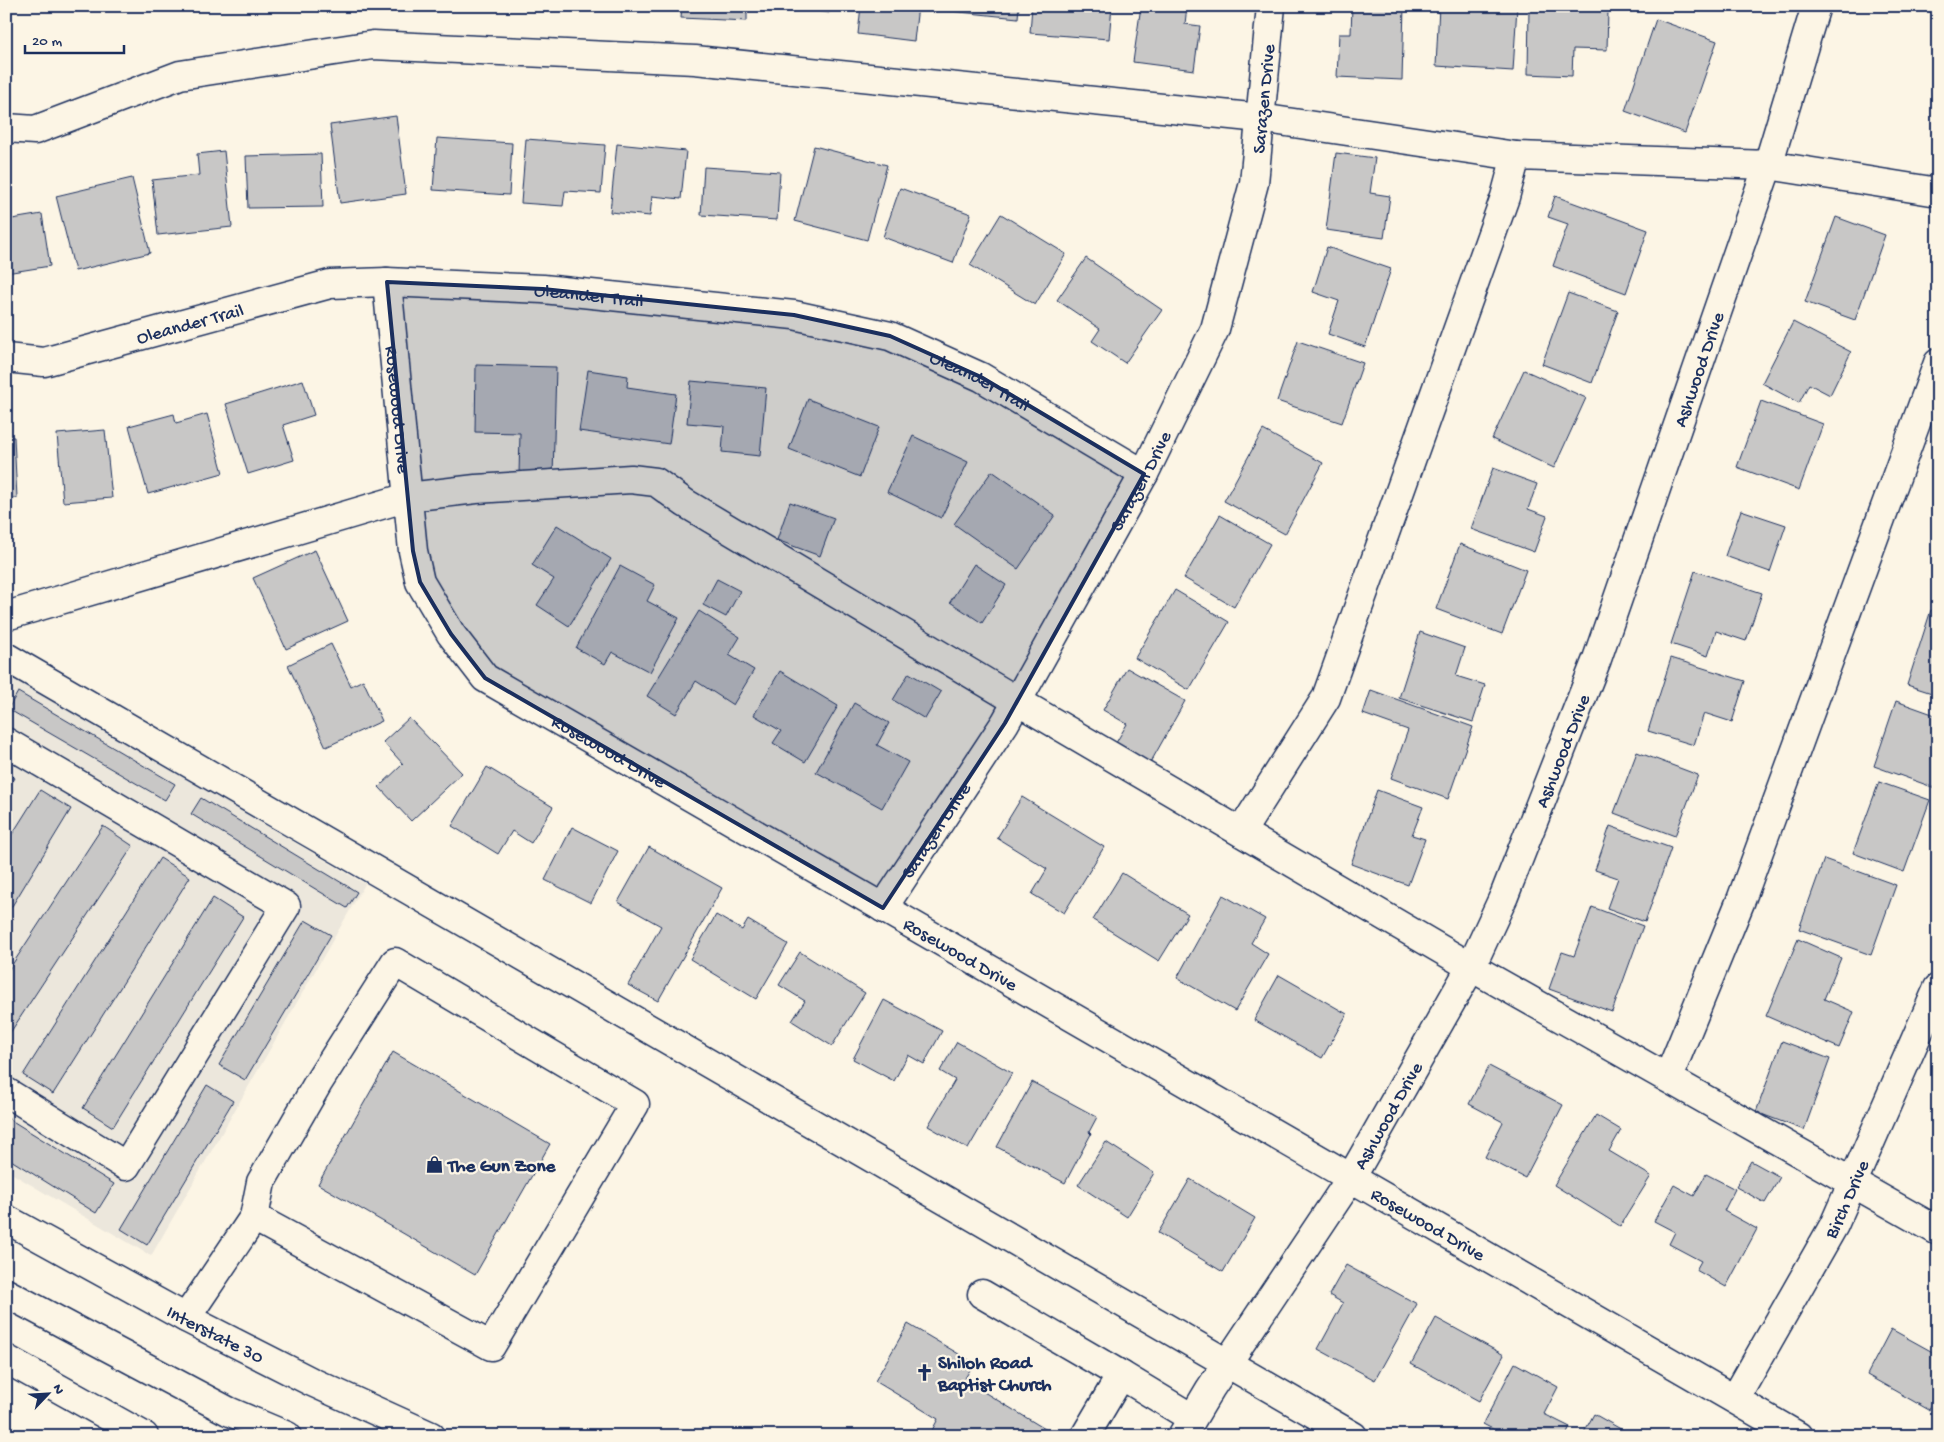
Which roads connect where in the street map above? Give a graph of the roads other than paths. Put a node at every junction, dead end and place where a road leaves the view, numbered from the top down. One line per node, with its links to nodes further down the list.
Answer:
1 (1271, 6): 3 (main road, Sarazen Drive)
2 (1816, 6): 6 (main road, Ashwood Drive)
3 (1260, 118): 4 (main road); 5 (main road); 11 (main road, Sarazen Drive)
4 (6, 128)
5 (1516, 156): 6 (main road); 17 (main road)
6 (1768, 165): 7 (main road); 19 (main road, Ashwood Drive)
7 (1938, 192)
8 (387, 282): 9 (main road, Oleander Trail); 11 (main road, Oleander Trail); 12 (main road, Rosewood Drive)
9 (6, 358)
10 (1938, 363): 21 (main road)
11 (1144, 474): 15 (main road, Sarazen Drive)
12 (408, 497): 13 (main road); 15 (main road); 18 (main road, Rosewood Drive)
13 (6, 616)
14 (6, 657): 32 (main road)
15 (1017, 701): 17 (main road); 18 (main road, Sarazen Drive)
16 (6, 742): 22 (main road)
17 (1241, 832): 19 (main road)
18 (883, 908): 23 (main road, Rosewood Drive)
19 (1471, 967): 21 (main road); 23 (main road, Ashwood Drive)
20 (1938, 988): 24 (main road, Birch Drive)
21 (1668, 1078): 24 (main road)
22 (6, 1092)
23 (1351, 1178): 32 (main road, Ashwood Drive); 34 (main road, Rosewood Drive)
24 (1853, 1182): 27 (main road); 34 (main road, Birch Drive)
25 (254, 1217): 25 (main road); 30 (main road)
26 (6, 1219): 30 (main road, Interstate 30)
27 (1938, 1231)
28 (6, 1294): 37 (main road)
29 (982, 1294): 33 (main road)
30 (186, 1318): 38 (main road, Interstate 30)
31 (6, 1359): 36 (main road)
32 (1227, 1363): 35 (main road, Ashwood Drive); 40 (main road)
33 (1121, 1375): 35 (main road); 39 (main road)
34 (1735, 1399): 41 (main road, Rosewood Drive)
35 (1187, 1427)
36 (144, 1436)
37 (286, 1436)
38 (431, 1436)
39 (1085, 1436)
40 (1353, 1436)
41 (1798, 1436)

